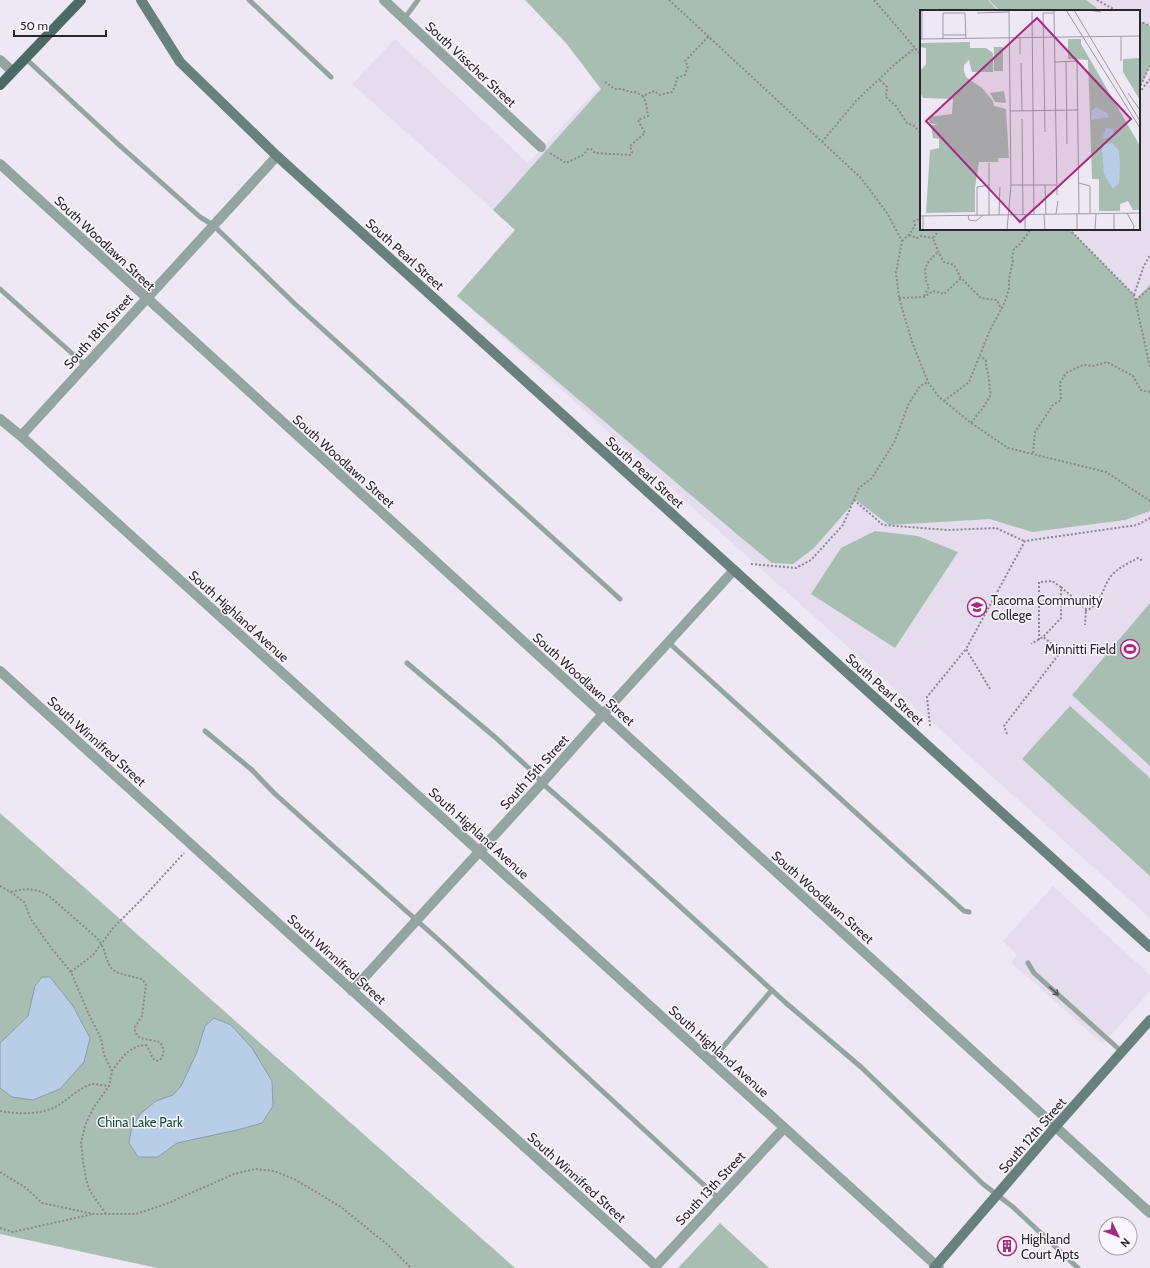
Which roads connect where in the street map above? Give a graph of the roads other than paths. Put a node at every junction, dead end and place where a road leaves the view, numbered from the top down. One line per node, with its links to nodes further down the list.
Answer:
1 (81, 0): 7 (main road)
2 (141, 0): 13 (street, South Pearl Street)
3 (249, 0): 10 (lane)
4 (384, 0): 6 (street, South Visscher Street)
5 (418, 0): 6 (lane)
6 (404, 19): 12 (street, South Visscher Street)
7 (25, 58): 9 (main road); 15 (lane)
8 (0, 60): 9 (street)
9 (12, 71): 11 (main road)
10 (331, 77)
11 (0, 85)
12 (540, 147)
13 (277, 156): 15 (street, South 18th Street); 21 (street, South Pearl Street)
14 (0, 164): 17 (street, South Woodlawn Street)
15 (213, 225): 17 (street, South 18th Street); 22 (lane)
16 (0, 289): 18 (lane)
17 (146, 298): 18 (street, South 18th Street); 26 (street, South Woodlawn Street)
18 (85, 365): 20 (street, South 18th Street)
19 (0, 419): 20 (street, South Highland Avenue)
20 (21, 436): 29 (street, South Highland Avenue)
21 (734, 570): 23 (street, South 15th Street); 32 (street, South Pearl Street)
22 (620, 599)
23 (668, 642): 26 (street, South 15th Street); 30 (lane)
24 (407, 663): 28 (lane)
25 (0, 672): 35 (street, South Winnifred Street)
26 (603, 714): 28 (street, South 15th Street); 39 (street, South Woodlawn Street)
27 (205, 731): 31 (lane)
28 (542, 783): 29 (street, South 15th Street); 34 (lane)
29 (480, 852): 31 (street, South 15th Street); 38 (street, South Highland Avenue)
30 (969, 912)
31 (416, 921): 35 (street, South 15th Street); 42 (lane)
32 (1150, 947)
33 (1028, 963): 37 (lane, one-way to 37)
34 (772, 990): 38 (lane); 41 (lane)
35 (352, 991): 44 (street, South Winnifred Street)
36 (1150, 1020): 37 (street, South 12th Street)
37 (1122, 1052): 39 (street, South 12th Street)
38 (711, 1061): 40 (street, South Highland Avenue)
39 (1056, 1126): 41 (street, South 12th Street); 43 (street, South Woodlawn Street)
40 (784, 1128): 42 (street, South 13th Street); 45 (street, South Highland Avenue)
41 (998, 1195): 45 (street, South 12th Street); 46 (lane)
42 (718, 1198): 44 (street, South 13th Street)
43 (1150, 1213)
44 (656, 1266)
45 (937, 1267)
46 (1078, 1268)

